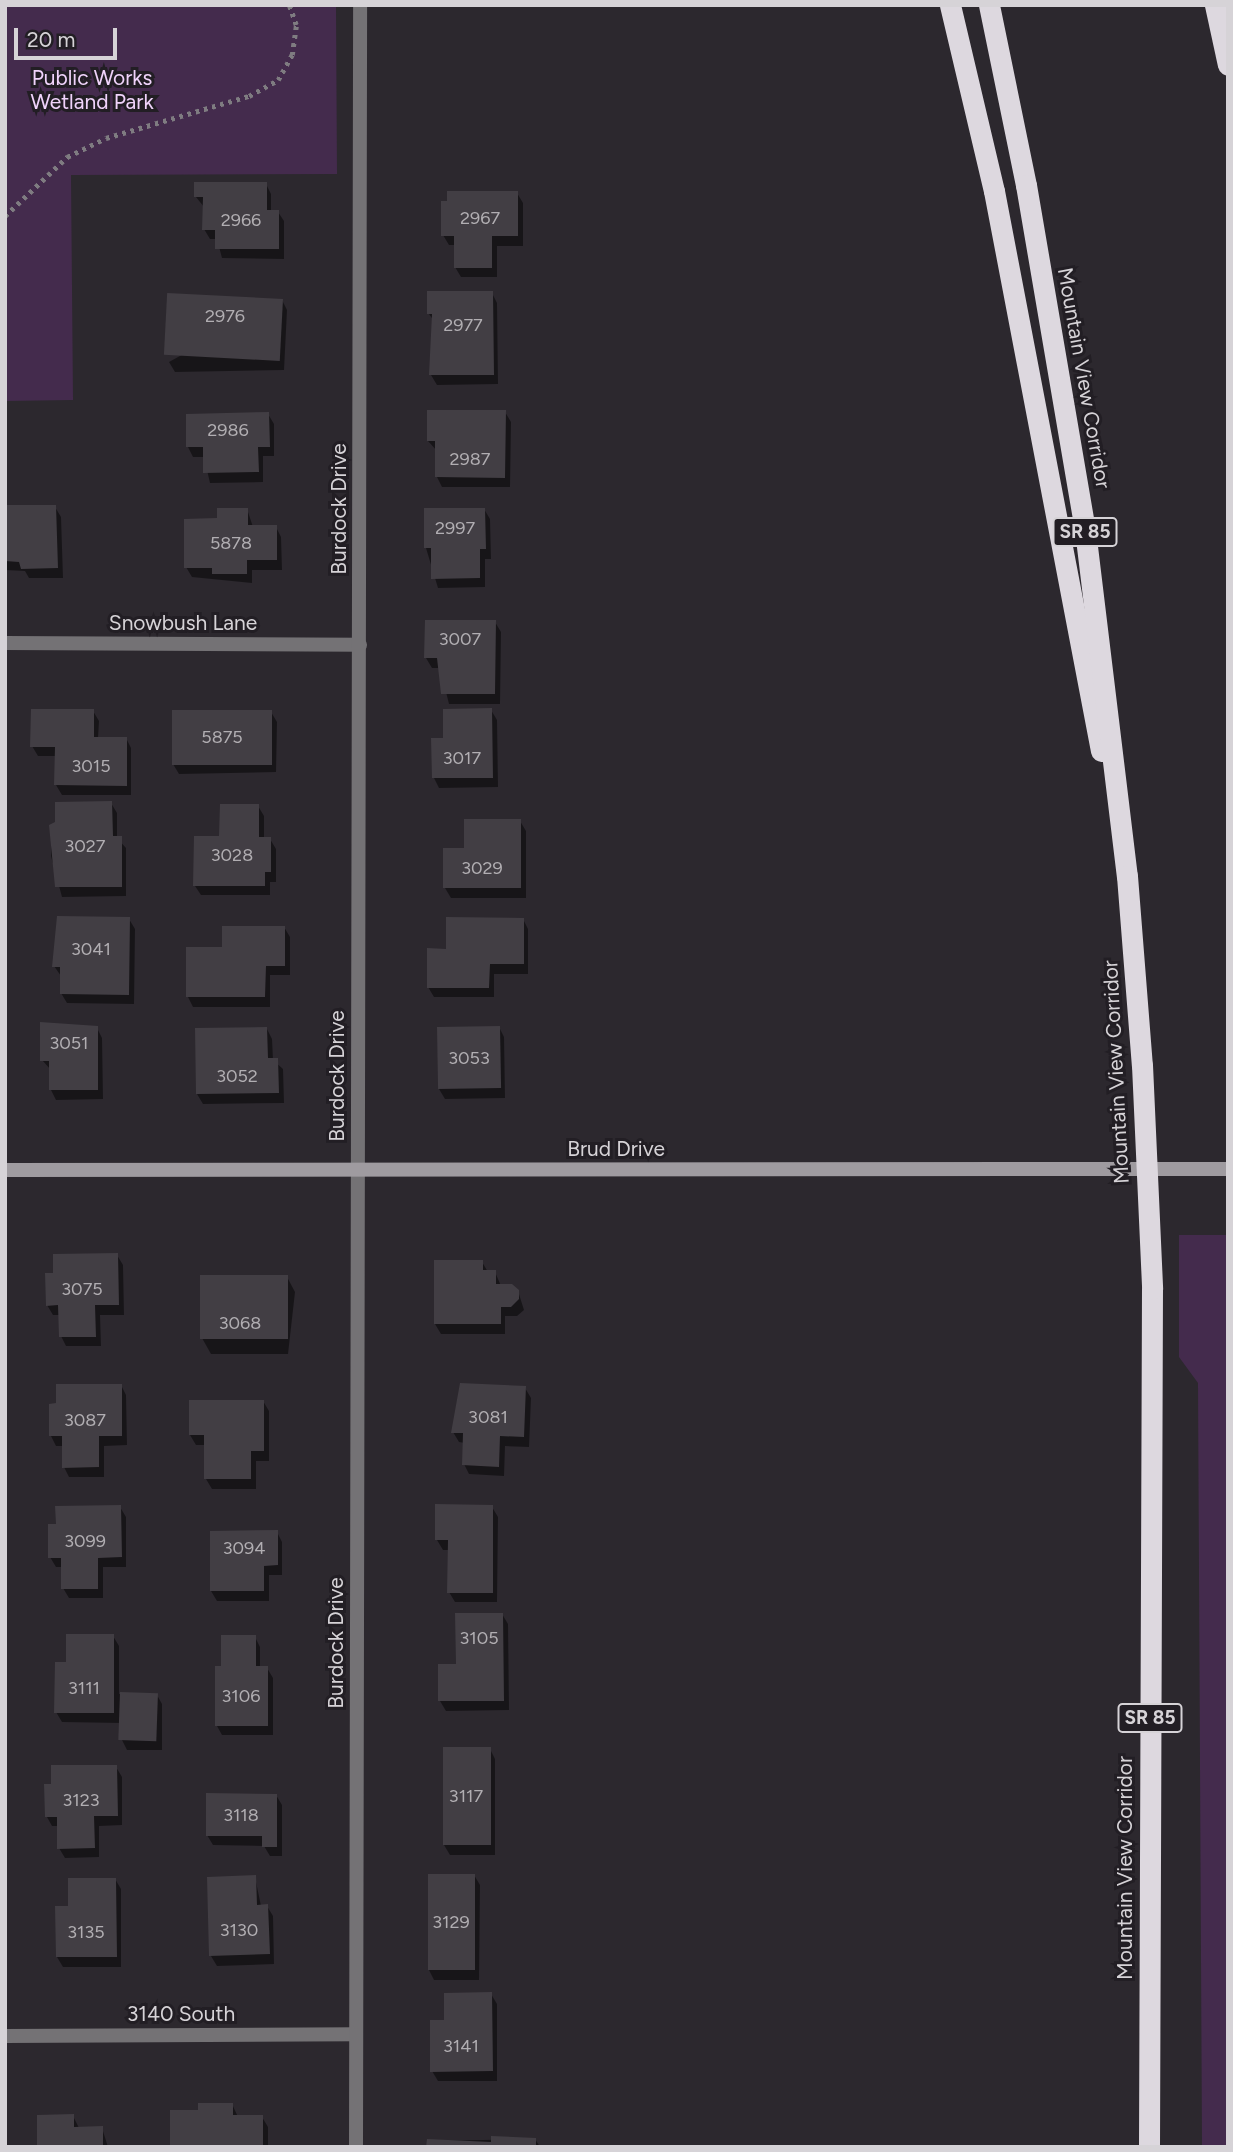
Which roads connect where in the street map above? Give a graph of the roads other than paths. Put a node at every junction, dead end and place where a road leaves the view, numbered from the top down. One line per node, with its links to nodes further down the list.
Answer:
1 (360, 5): 7 (street, Burdock Drive)
2 (950, 5): 8 (highway)
3 (989, 5): 8 (highway, Mountain View Corridor / SR 85)
4 (1215, 5): 5 (highway)
5 (1228, 65)
6 (5, 643): 7 (street, Snowbush Lane)
7 (360, 645): 10 (street, Burdock Drive)
8 (1127, 876): 15 (highway, Mountain View Corridor / SR 85, bridge)
9 (5, 1170): 10 (main road, Brud Drive)
10 (358, 1170): 11 (main road, Brud Drive); 12 (street, Burdock Drive)
11 (1228, 1170)
12 (356, 2034): 13 (street, 3140 South); 14 (street, Burdock Drive)
13 (5, 2036)
14 (356, 2147)
15 (1149, 2147)

